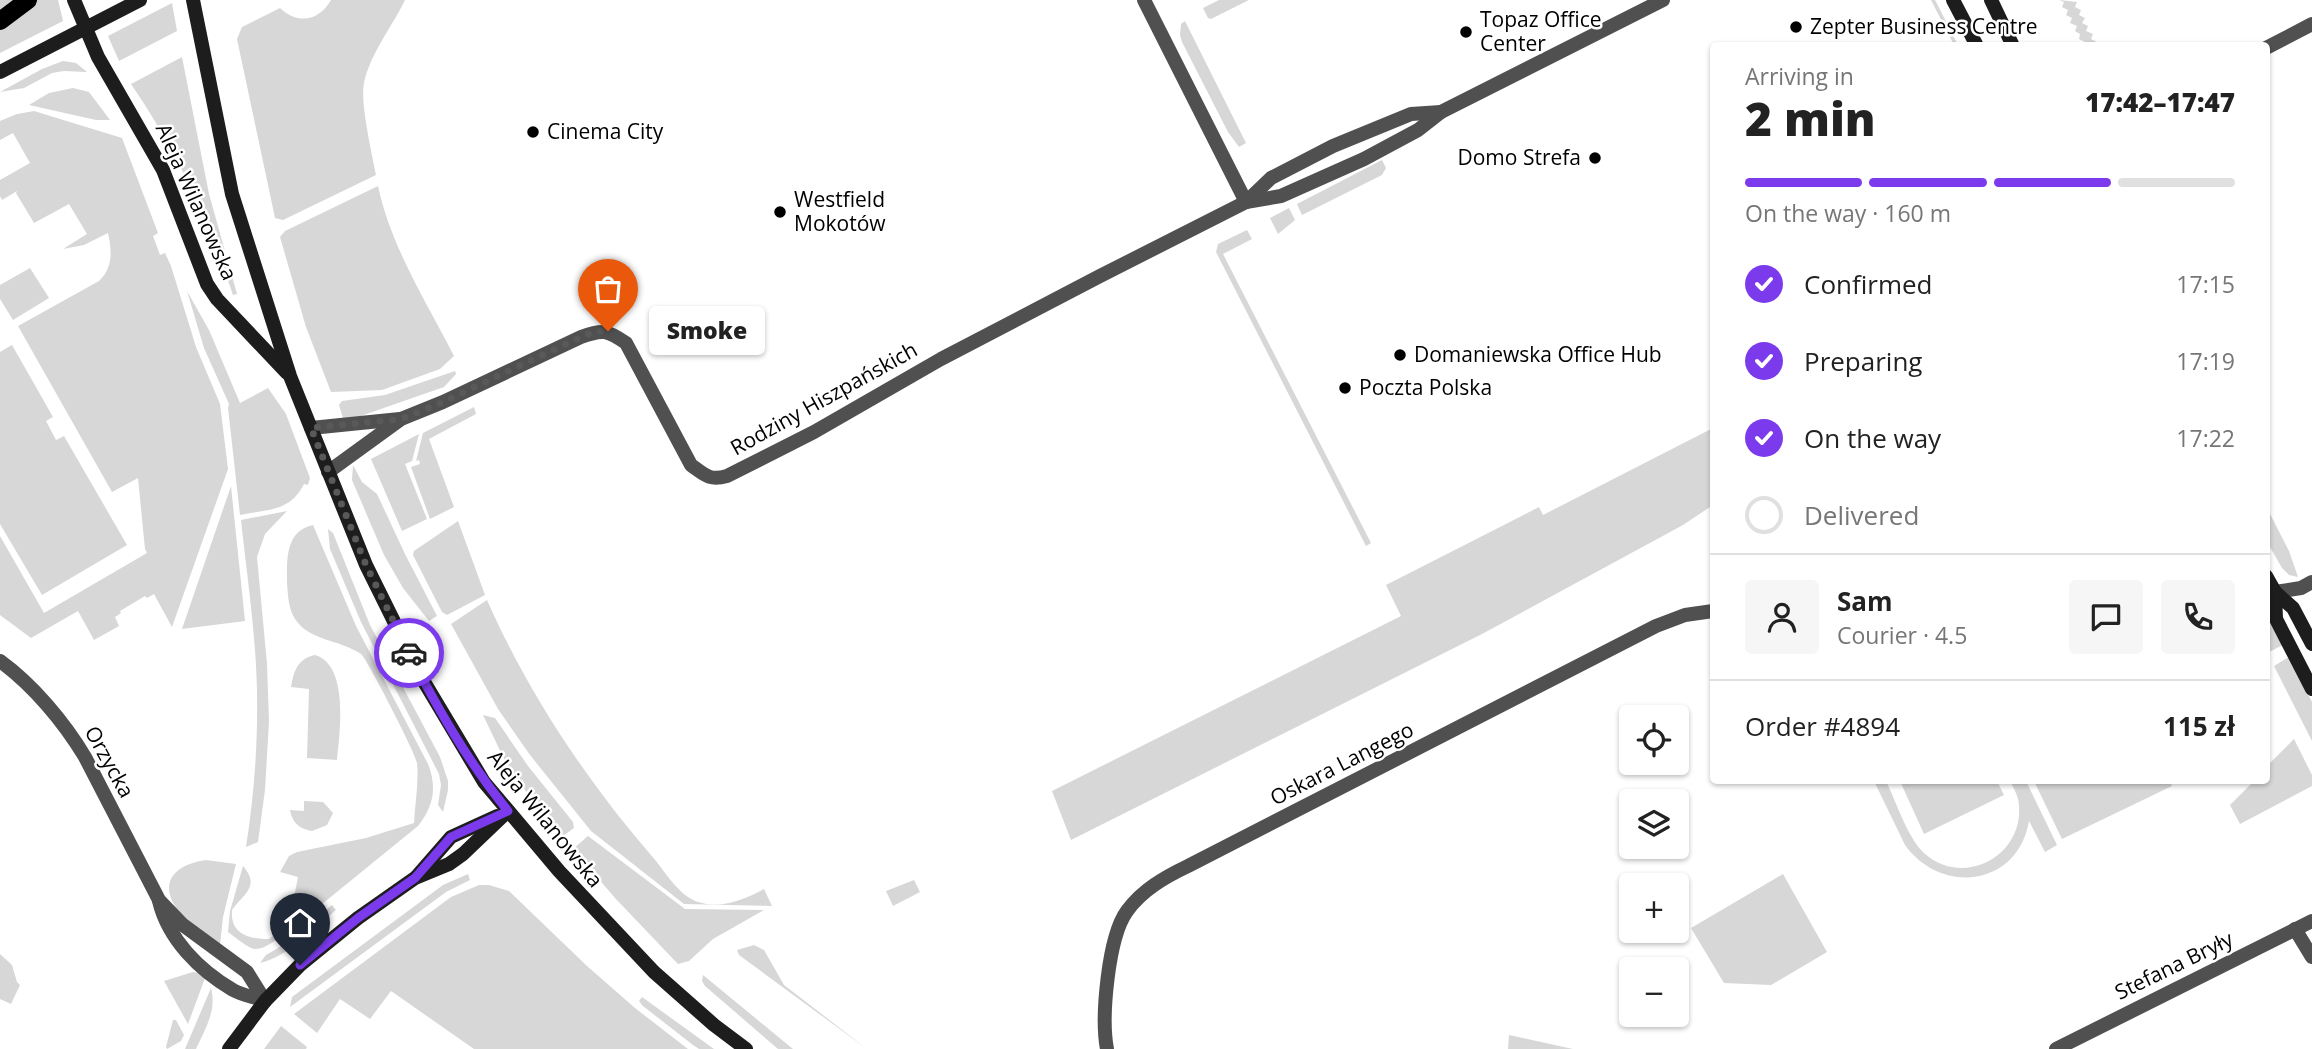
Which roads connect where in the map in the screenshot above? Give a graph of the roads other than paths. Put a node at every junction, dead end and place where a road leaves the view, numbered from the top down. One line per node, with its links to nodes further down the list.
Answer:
1 (28, 0): 9 (main road)
2 (74, 0): 11 (main road, Aleja Wilanowska)
3 (140, 0): 11 (main road)
4 (193, 0): 18 (main road, Aleja Wilanowska)
5 (1144, 0): 17 (street)
6 (1663, 0): 16 (street, Rodziny Hiszpańskich)
7 (1953, 0): 12 (main road)
8 (1991, 0): 13 (main road)
9 (0, 21)
10 (2312, 24): 14 (street)
11 (85, 29): 15 (main road); 18 (main road, Aleja Wilanowska)
12 (1975, 42)
13 (2011, 42)
14 (2270, 46)
15 (0, 72)
16 (1441, 112): 17 (street, Rodziny Hiszpańskich); 17 (street, Rodziny Hiszpańskich)
17 (1246, 202): 19 (street, Rodziny Hiszpańskich)
18 (290, 376): 20 (main road, Aleja Wilanowska)
19 (401, 419): 20 (street, Rodziny Hiszpańskich); 21 (street, Rodziny Hiszpańskich)
20 (311, 428): 21 (main road, Aleja Wilanowska)
21 (328, 472): 29 (main road, Aleja Wilanowska)
22 (2312, 582): 24 (street)
23 (2270, 583): 24 (main road)
24 (2275, 592): 26 (main road); 28 (main road)
25 (1710, 611): 39 (street, Oskara Langego)
26 (2312, 644)
27 (0, 661): 31 (street, Orzycka)
28 (2312, 689)
29 (508, 811): 30 (main road); 30 (main road); 38 (main road, Aleja Wilanowska)
30 (415, 878): 35 (main road)
31 (159, 900): 35 (street, Orzycka); 35 (street, Orzycka)
32 (2312, 921): 33 (street, Stefana Bryły)
33 (2295, 929): 34 (street); 36 (street, Stefana Bryły)
34 (2312, 957)
35 (265, 1001): 37 (main road)
36 (2081, 1043): 40 (street, Stefana Bryły)
37 (229, 1049)
38 (746, 1049)
39 (1107, 1049)
40 (2056, 1049)

